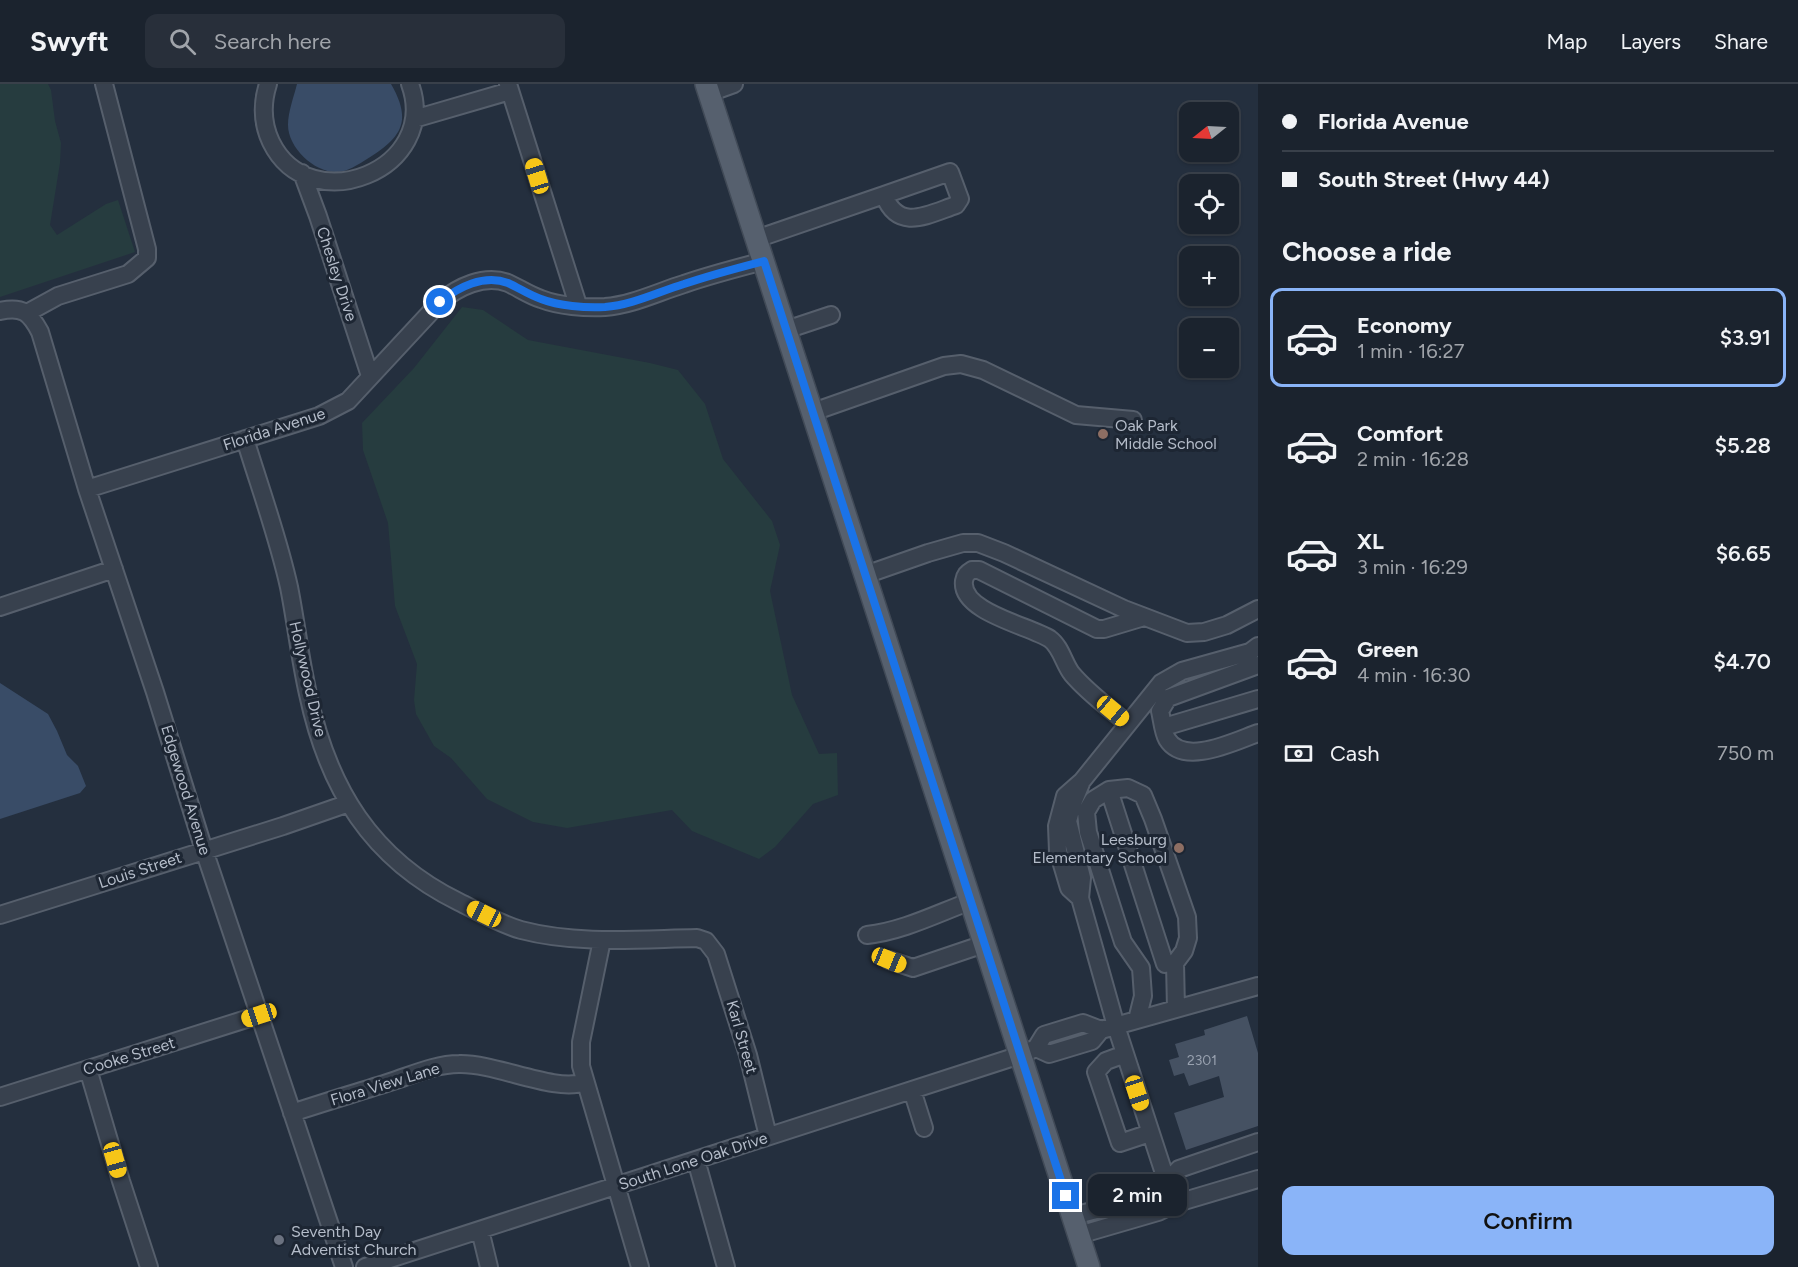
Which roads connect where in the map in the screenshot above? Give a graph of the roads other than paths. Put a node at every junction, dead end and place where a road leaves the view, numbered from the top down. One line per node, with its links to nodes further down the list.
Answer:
1 (104, 84): 14 (street)
2 (268, 84): 8 (street)
3 (410, 84): 7 (street)
4 (734, 84): 6 (street)
5 (509, 87): 7 (street); 12 (street)
6 (707, 88): 10 (main road)
7 (414, 119): 8 (street)
8 (302, 173): 17 (street, Chesley Drive)
9 (884, 195): 10 (street)
10 (756, 239): 11 (main road)
11 (764, 261): 12 (street, Florida Avenue); 16 (main road)
12 (578, 305): 17 (street, Florida Avenue)
13 (0, 311): 14 (street)
14 (27, 314): 21 (street, Edgewood Avenue)
15 (831, 315): 16 (street)
16 (786, 330): 18 (main road)
17 (370, 376): 20 (street, Florida Avenue)
18 (813, 412): 19 (street); 25 (main road)
19 (1133, 420)
20 (245, 439): 21 (street, Florida Avenue); 36 (street, Hollywood Drive)
21 (87, 489): 23 (street, Edgewood Avenue)
22 (984, 545): 24 (street); 25 (street); 28 (street)
23 (114, 569): 26 (street); 37 (street, Edgewood Avenue)
24 (972, 570): 28 (street); 32 (street)
25 (865, 575): 38 (main road)
26 (0, 607)
27 (1258, 609): 28 (street)
28 (1144, 617)
29 (1258, 646): 32 (street)
30 (1258, 665): 33 (street)
31 (1258, 699): 33 (street)
32 (1127, 723): 51 (street)
33 (1164, 727): 34 (street)
34 (1258, 734)
35 (1109, 790): 45 (street); 45 (street); 46 (street)
36 (349, 803): 37 (street, Louis Street); 41 (street, Hollywood Drive)
37 (204, 850): 39 (street, Louis Street); 49 (street, Edgewood Avenue)
38 (970, 901): 40 (street); 43 (main road)
39 (0, 915)
40 (867, 935)
41 (602, 940): 42 (street, Hollywood Drive); 55 (street)
42 (706, 941): 61 (street, Karl Street)
43 (984, 944): 44 (street); 52 (main road)
44 (889, 960)
45 (1170, 964): 46 (street); 48 (street)
46 (1141, 968): 50 (street)
47 (1258, 986): 48 (street)
48 (1176, 1009): 50 (street)
49 (259, 1015): 54 (street, Cooke Street); 58 (street, Edgewood Avenue)
50 (1137, 1020): 51 (street)
51 (1108, 1028): 52 (street); 53 (street)
52 (1028, 1051): 56 (street, South Lone Oak Drive); 68 (main road)
53 (1125, 1054): 60 (street); 60 (street)
54 (88, 1069): 57 (street, Cooke Street); 70 (street)
55 (585, 1082): 58 (street, Flora View Lane); 66 (street)
56 (912, 1090): 59 (street); 61 (street, South Lone Oak Drive)
57 (0, 1097)
58 (292, 1113): 71 (street, Edgewood Avenue)
59 (924, 1128)
60 (1150, 1133): 65 (street)
61 (768, 1136): 63 (street, South Lone Oak Drive)
62 (1258, 1142): 65 (street)
63 (696, 1160): 66 (street, South Lone Oak Drive); 75 (street)
64 (1258, 1179): 67 (street)
65 (1166, 1183): 67 (street); 68 (street)
66 (616, 1186): 69 (street, South Lone Oak Drive); 74 (street)
67 (1174, 1203): 68 (street)
68 (1076, 1226): 76 (main road)
69 (480, 1230): 72 (street, South Lone Oak Drive); 73 (street)
70 (149, 1267)
71 (344, 1267)
72 (365, 1267)
73 (489, 1267)
74 (640, 1267)
75 (726, 1267)
76 (1089, 1267)

